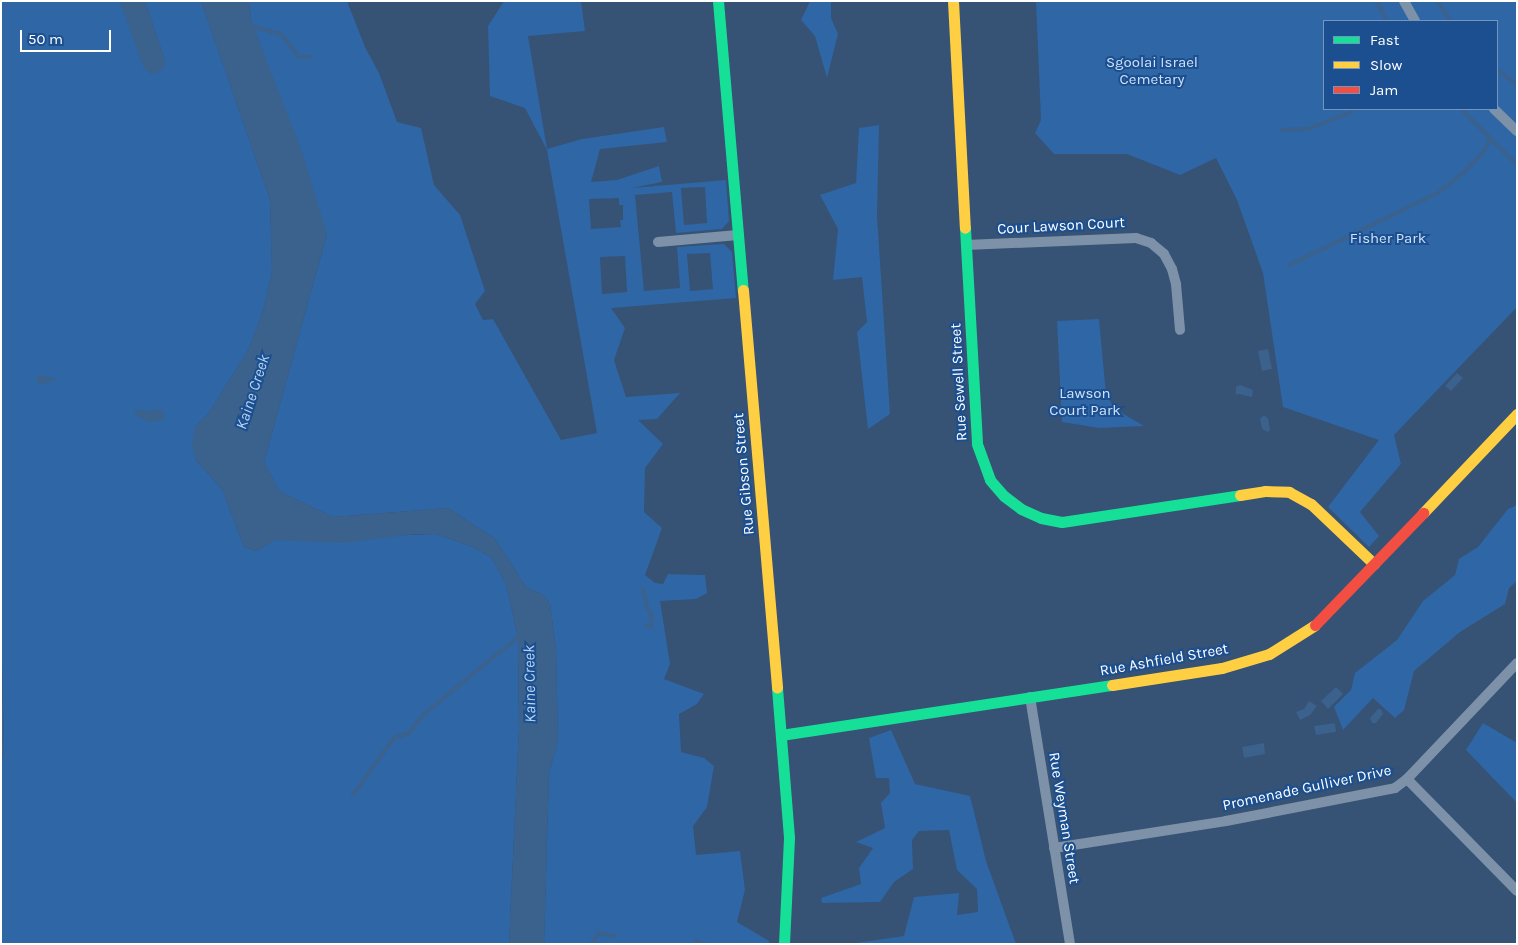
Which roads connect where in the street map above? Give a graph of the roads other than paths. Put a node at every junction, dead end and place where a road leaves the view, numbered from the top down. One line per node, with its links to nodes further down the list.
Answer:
1 (718, 1): 7 (street, Rue Gibson Street)
2 (953, 1): 9 (street, Rue Sewell Street)
3 (1404, 1): 4 (street)
4 (1414, 20)
5 (1495, 110): 6 (street)
6 (1517, 131)
7 (738, 235): 8 (street); 15 (street, Rue Gibson Street)
8 (658, 242)
9 (966, 246): 10 (street, Cour Lawson Court); 12 (street, Rue Sewell Street)
10 (1180, 330)
11 (1517, 414): 12 (street, Rue Ashfield Street)
12 (1374, 564): 14 (street, Rue Ashfield Street)
13 (1517, 663): 16 (street, Promenade Gulliver Drive)
14 (1030, 697): 15 (street, Rue Ashfield Street); 17 (street, Rue Weyman Street)
15 (781, 736): 19 (street, Rue Gibson Street)
16 (1407, 779): 17 (street, Promenade Gulliver Drive); 18 (street)
17 (1054, 848): 20 (street, Rue Weyman Street)
18 (1517, 891)
19 (784, 944)
20 (1070, 944)

